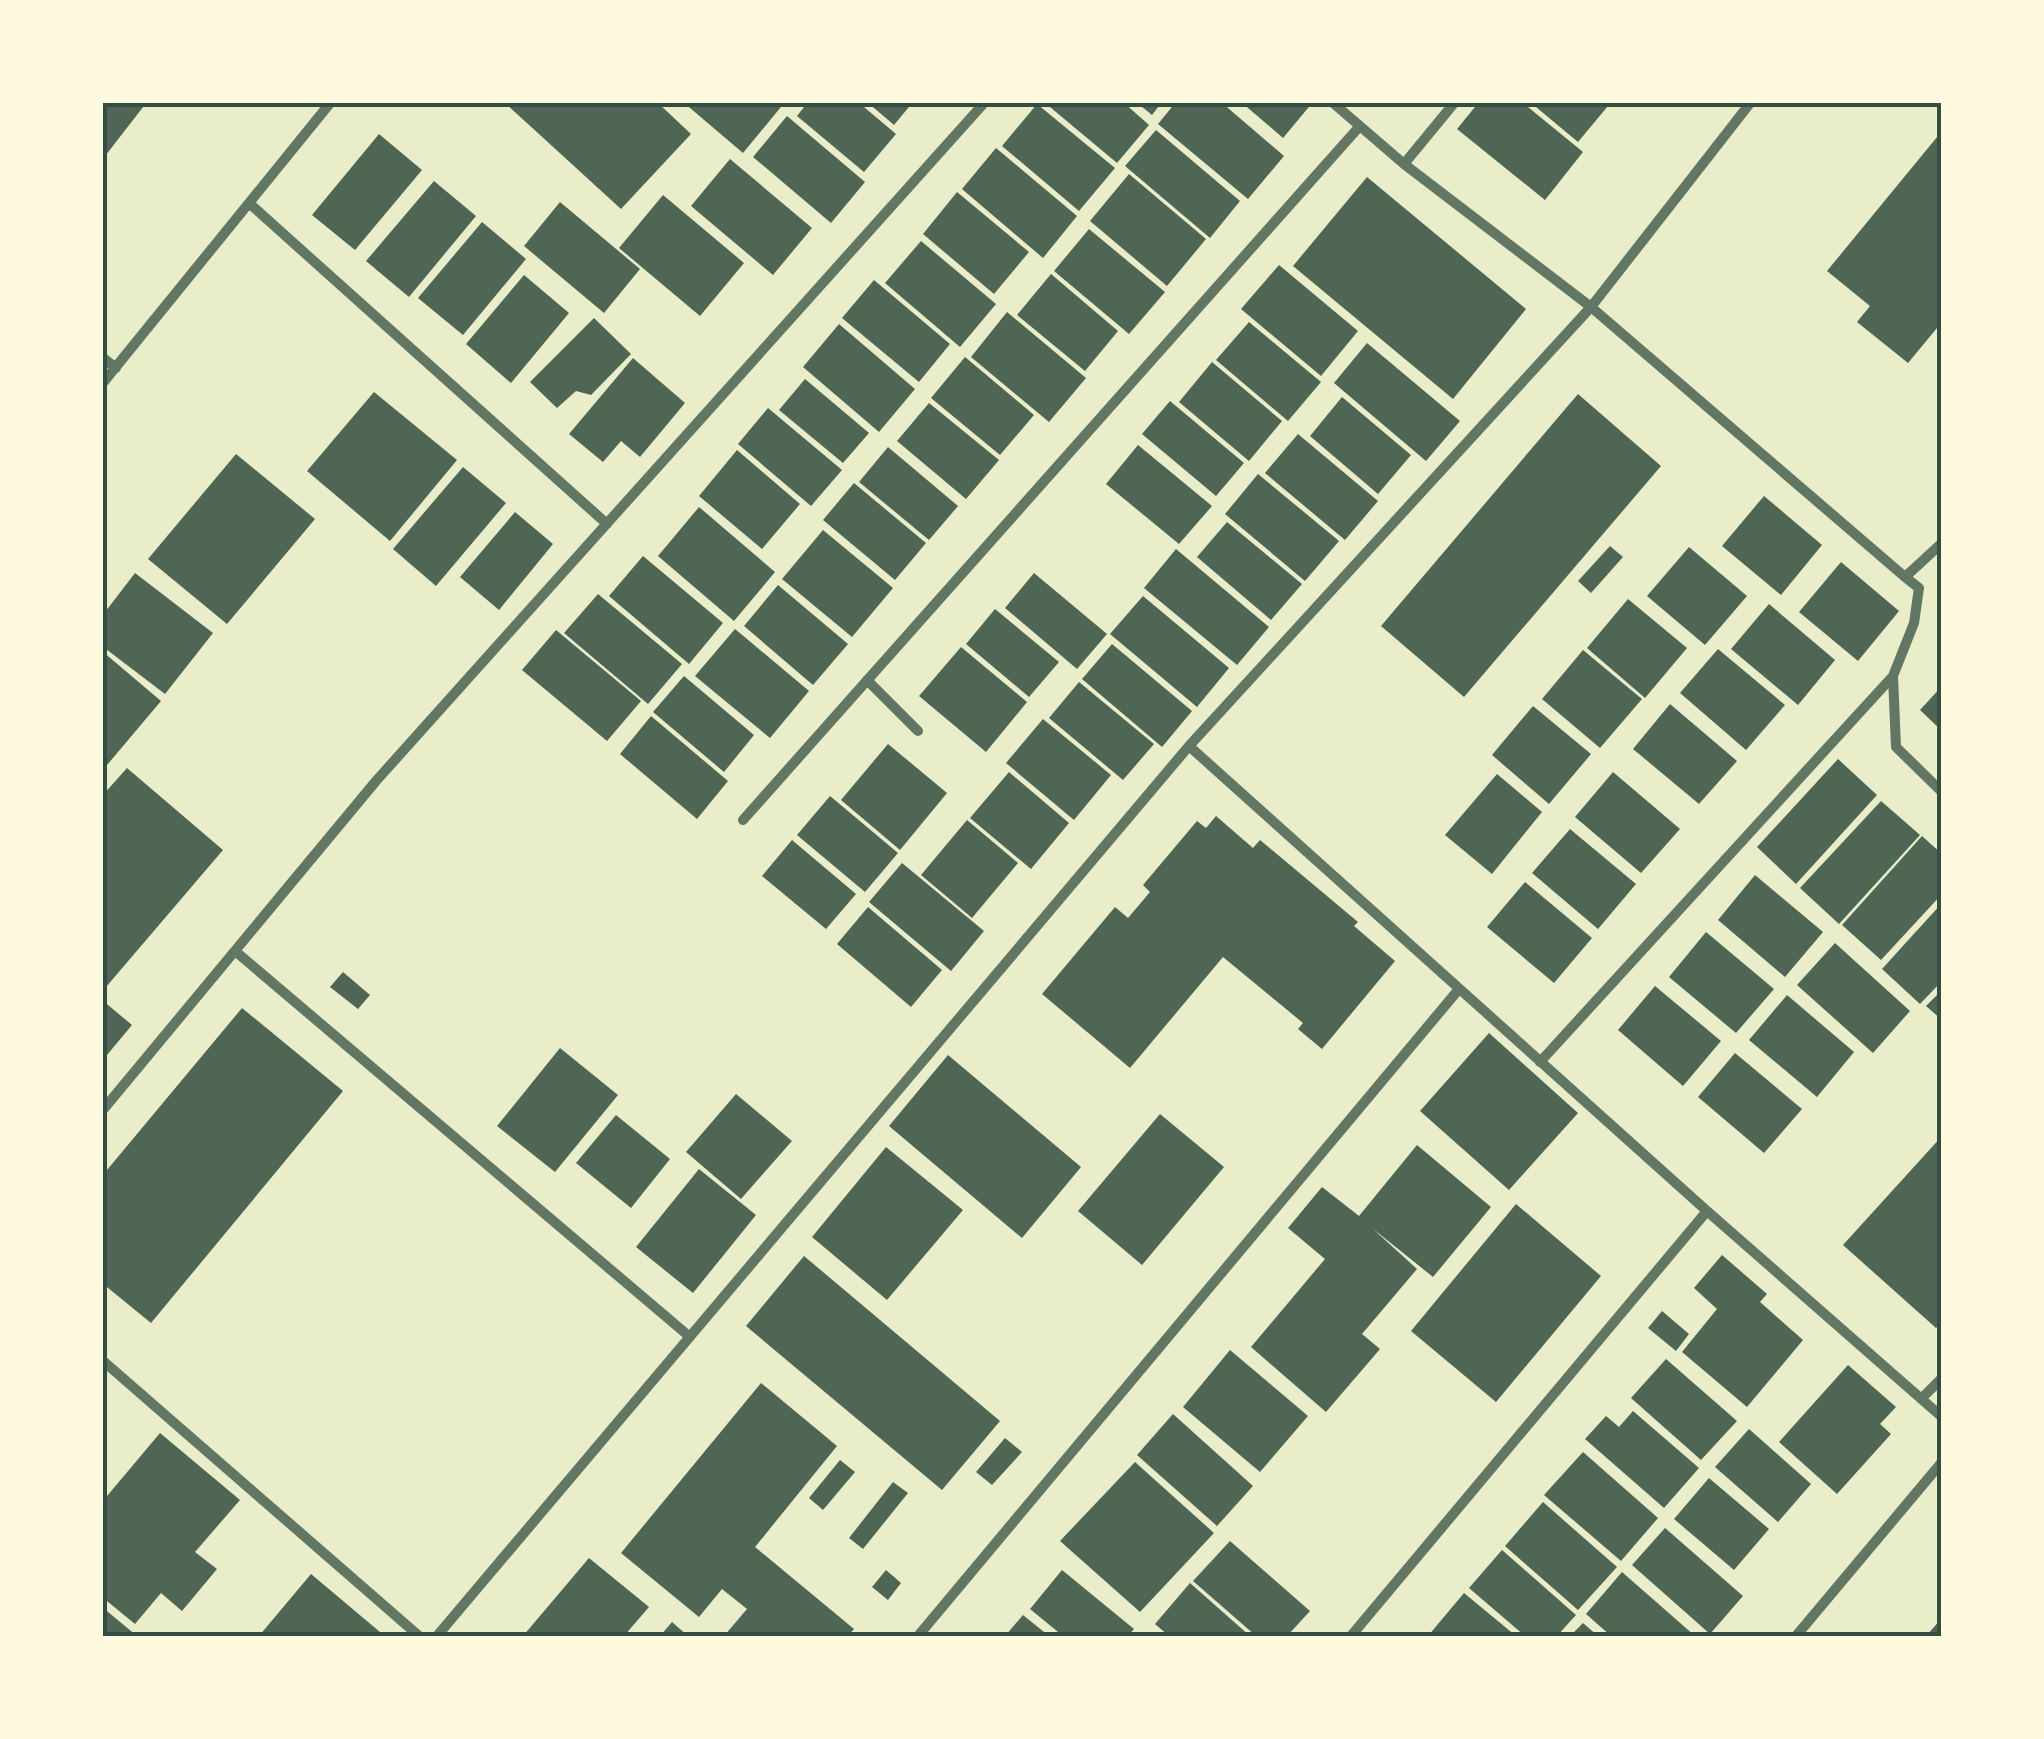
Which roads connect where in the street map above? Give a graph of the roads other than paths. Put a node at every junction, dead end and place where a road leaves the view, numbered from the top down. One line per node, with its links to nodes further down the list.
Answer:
1 (331, 102): 8 (street)
2 (985, 102): 13 (street)
3 (1332, 102): 6 (street)
4 (1455, 102): 7 (street)
5 (1751, 102): 9 (street)
6 (1359, 126): 7 (street); 17 (street)
7 (1404, 164): 9 (street)
8 (250, 204): 11 (street); 13 (street)
9 (1591, 307): 15 (street); 19 (street)
10 (102, 357): 11 (street)
11 (116, 368): 12 (street)
12 (102, 384)
13 (607, 524): 22 (street)
14 (1942, 542): 15 (street)
15 (1905, 577): 16 (street)
16 (1893, 676): 20 (street); 24 (street)
17 (867, 680): 18 (street); 21 (street)
18 (918, 731)
19 (1189, 746): 23 (street); 27 (street)
20 (1942, 792)
21 (743, 820)
22 (235, 951): 25 (street); 27 (street)
23 (1459, 989): 24 (street); 35 (street)
24 (1540, 1062): 26 (street)
25 (102, 1110)
26 (1707, 1212): 30 (street); 36 (street)
27 (690, 1336): 34 (street)
28 (102, 1360): 33 (street)
29 (1942, 1378): 30 (street)
30 (1921, 1400): 31 (street)
31 (1942, 1418)
32 (1942, 1462): 37 (street)
33 (419, 1636)
34 (437, 1636)
35 (918, 1636)
36 (1351, 1636)
37 (1796, 1636)

